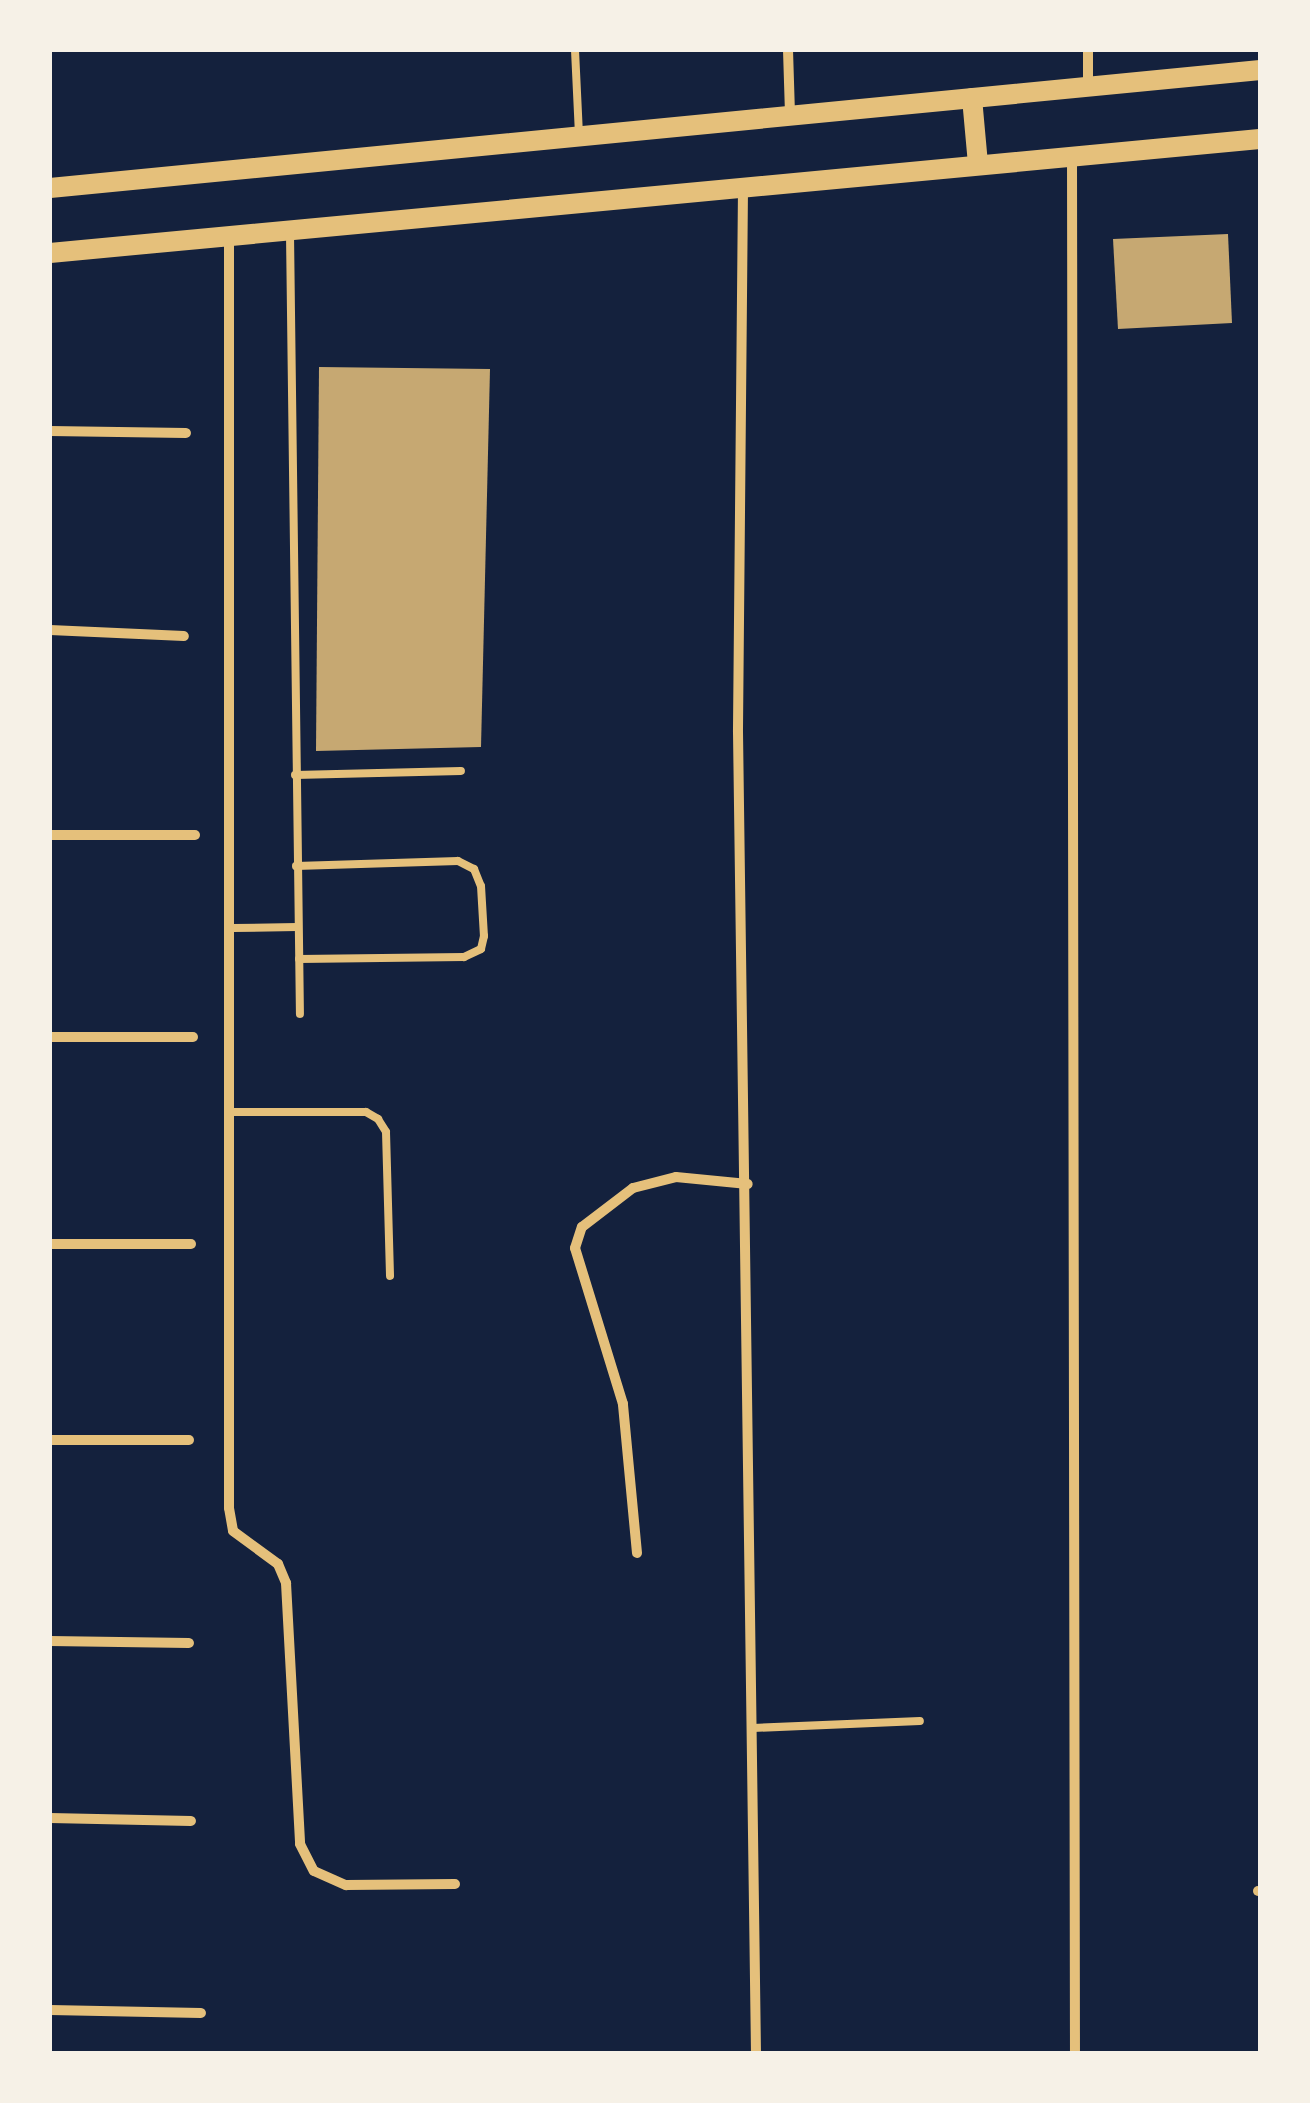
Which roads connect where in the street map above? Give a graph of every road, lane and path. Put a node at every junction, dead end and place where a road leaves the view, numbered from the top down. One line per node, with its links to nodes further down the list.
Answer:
1 (575, 50): 8 (lane)
2 (788, 50): 7 (street)
3 (1088, 50): 5 (street)
4 (1260, 70): 5 (main road)
5 (1088, 87): 6 (main road)
6 (972, 98): 7 (main road); 11 (main road)
7 (790, 116): 8 (main road)
8 (579, 136): 13 (main road)
9 (1260, 138): 10 (main road)
10 (1072, 156): 11 (main road); 50 (street)
11 (978, 164): 12 (main road)
12 (743, 187): 14 (main road); 33 (street)
13 (50, 188)
14 (290, 230): 15 (main road); 22 (lane)
15 (229, 236): 16 (main road); 27 (street)
16 (50, 253)
17 (50, 432): 18 (street)
18 (186, 432)
19 (50, 630): 20 (street)
20 (184, 636)
21 (461, 771): 22 (lane)
22 (295, 775): 25 (lane)
23 (50, 834): 24 (street)
24 (195, 834)
25 (296, 866): 26 (lane); 28 (lane)
26 (298, 926): 27 (lane); 28 (lane)
27 (233, 928): 32 (street)
28 (298, 959): 29 (lane)
29 (300, 1014)
30 (50, 1037): 31 (street)
31 (194, 1037)
32 (232, 1112): 36 (lane); 46 (street)
33 (748, 1184): 39 (street); 43 (street)
34 (50, 1244): 35 (street)
35 (190, 1244)
36 (390, 1276)
37 (50, 1440): 38 (street)
38 (189, 1440)
39 (637, 1553)
40 (50, 1641): 41 (street)
41 (189, 1644)
42 (920, 1722): 43 (lane)
43 (753, 1728): 49 (street)
44 (50, 1818): 45 (street)
45 (190, 1821)
46 (455, 1884)
47 (50, 2010): 48 (street)
48 (202, 2014)
49 (756, 2053)
50 (1075, 2053)

